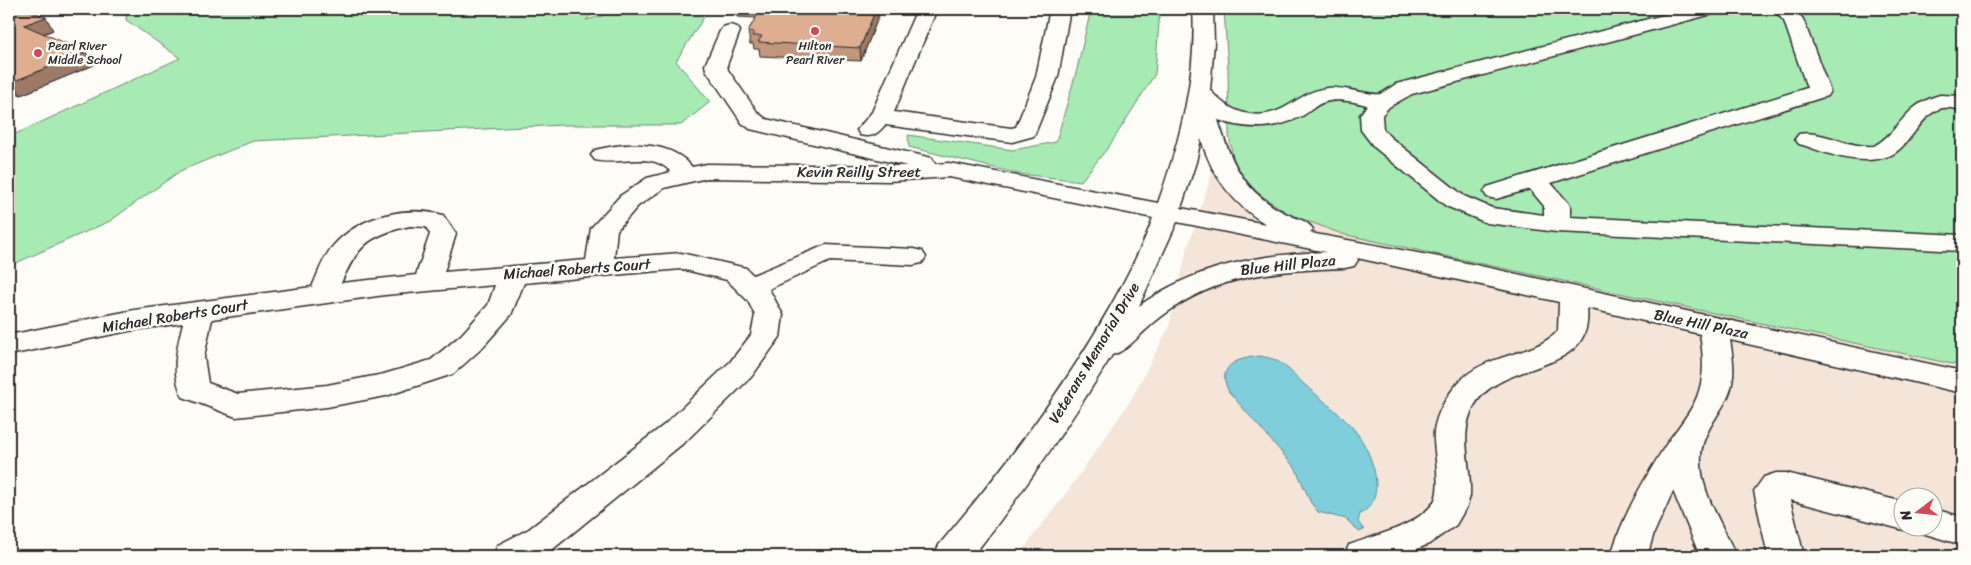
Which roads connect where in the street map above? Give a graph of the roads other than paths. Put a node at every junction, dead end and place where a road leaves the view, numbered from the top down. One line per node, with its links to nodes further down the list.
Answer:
1 (927, 9): 10 (street)
2 (1060, 9): 10 (street)
3 (1203, 9): 7 (street, Veterans Memorial Drive)
4 (1709, 9): 8 (street)
5 (1783, 9): 16 (street)
6 (730, 31): 12 (street)
7 (1199, 91): 8 (street); 18 (street, Veterans Memorial Drive); 22 (street, Blue Hill Plaza)
8 (1381, 102): 19 (street)
9 (1962, 103): 11 (street)
10 (879, 117): 12 (street)
11 (1807, 139)
12 (854, 147): 14 (street)
13 (602, 155): 15 (street)
14 (950, 170): 15 (street, Kevin Reilly Street); 18 (street, Kevin Reilly Street)
15 (686, 175): 23 (street, Kevin Reilly Street)
16 (1534, 180): 17 (street); 19 (street)
17 (1496, 192)
18 (1169, 212): 22 (street, Blue Hill Plaza); 32 (street, Veterans Memorial Drive)
19 (1557, 224): 20 (street)
20 (1960, 246)
21 (913, 257): 26 (street)
22 (1439, 266): 28 (street, Blue Hill Plaza); 32 (street, Blue Hill Plaza)
23 (599, 267): 24 (street, Michael Roberts Court); 26 (street, Michael Roberts Court)
24 (513, 274): 25 (street, Michael Roberts Court); 29 (street)
25 (427, 282): 27 (street, Michael Roberts Court); 27 (street)
26 (750, 287): 38 (street, Michael Roberts Court)
27 (322, 294): 29 (street, Michael Roberts Court)
28 (1572, 295): 30 (street, Blue Hill Plaza); 40 (street)
29 (200, 311): 31 (street, Michael Roberts Court)
30 (1713, 326): 33 (street, Blue Hill Plaza); 34 (street)
31 (9, 345)
32 (1084, 375): 39 (street, Veterans Memorial Drive)
33 (1962, 382)
34 (1692, 430): 41 (street); 42 (street)
35 (1894, 513): 43 (street)
36 (1944, 526): 37 (street)
37 (1962, 531)
38 (511, 556)
39 (952, 556)
40 (1362, 556)
41 (1629, 556)
42 (1718, 556)
43 (1786, 556)

